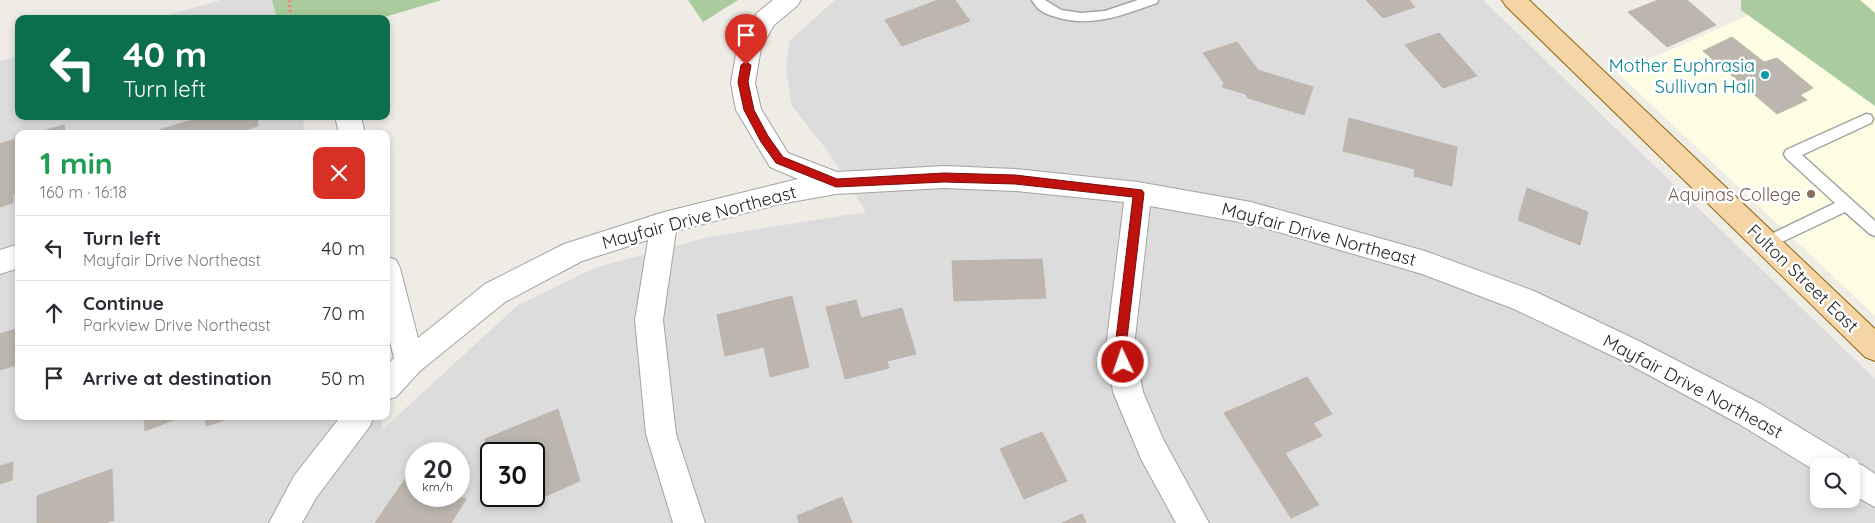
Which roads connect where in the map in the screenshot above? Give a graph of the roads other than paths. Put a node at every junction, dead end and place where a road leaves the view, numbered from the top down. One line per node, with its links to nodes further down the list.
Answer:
1 (788, 0): 6 (street)
2 (1038, 0): 3 (lane)
3 (1152, 0)
4 (1514, 0): 11 (main road, Fulton Street East)
5 (1866, 119): 8 (lane)
6 (836, 183): 7 (street, Mayfair Drive Northeast); 9 (street, Mayfair Drive Northeast)
7 (1138, 193): 19 (street, Mayfair Drive Northeast); 24 (street)
8 (1846, 204): 10 (lane); 11 (lane)
9 (664, 223): 16 (street, Mayfair Drive Northeast); 23 (street)
10 (1875, 230)
11 (1766, 243): 15 (main road, Fulton Street East)
12 (15, 257): 13 (street)
13 (0, 262)
14 (390, 284): 16 (street)
15 (1875, 348)
16 (410, 362): 17 (street, Mayfair Drive Northeast)
17 (390, 382)
18 (356, 420): 22 (street)
19 (1823, 458)
20 (1860, 482): 21 (street)
21 (1875, 492)
22 (285, 523)
23 (689, 523)
24 (1193, 523)

